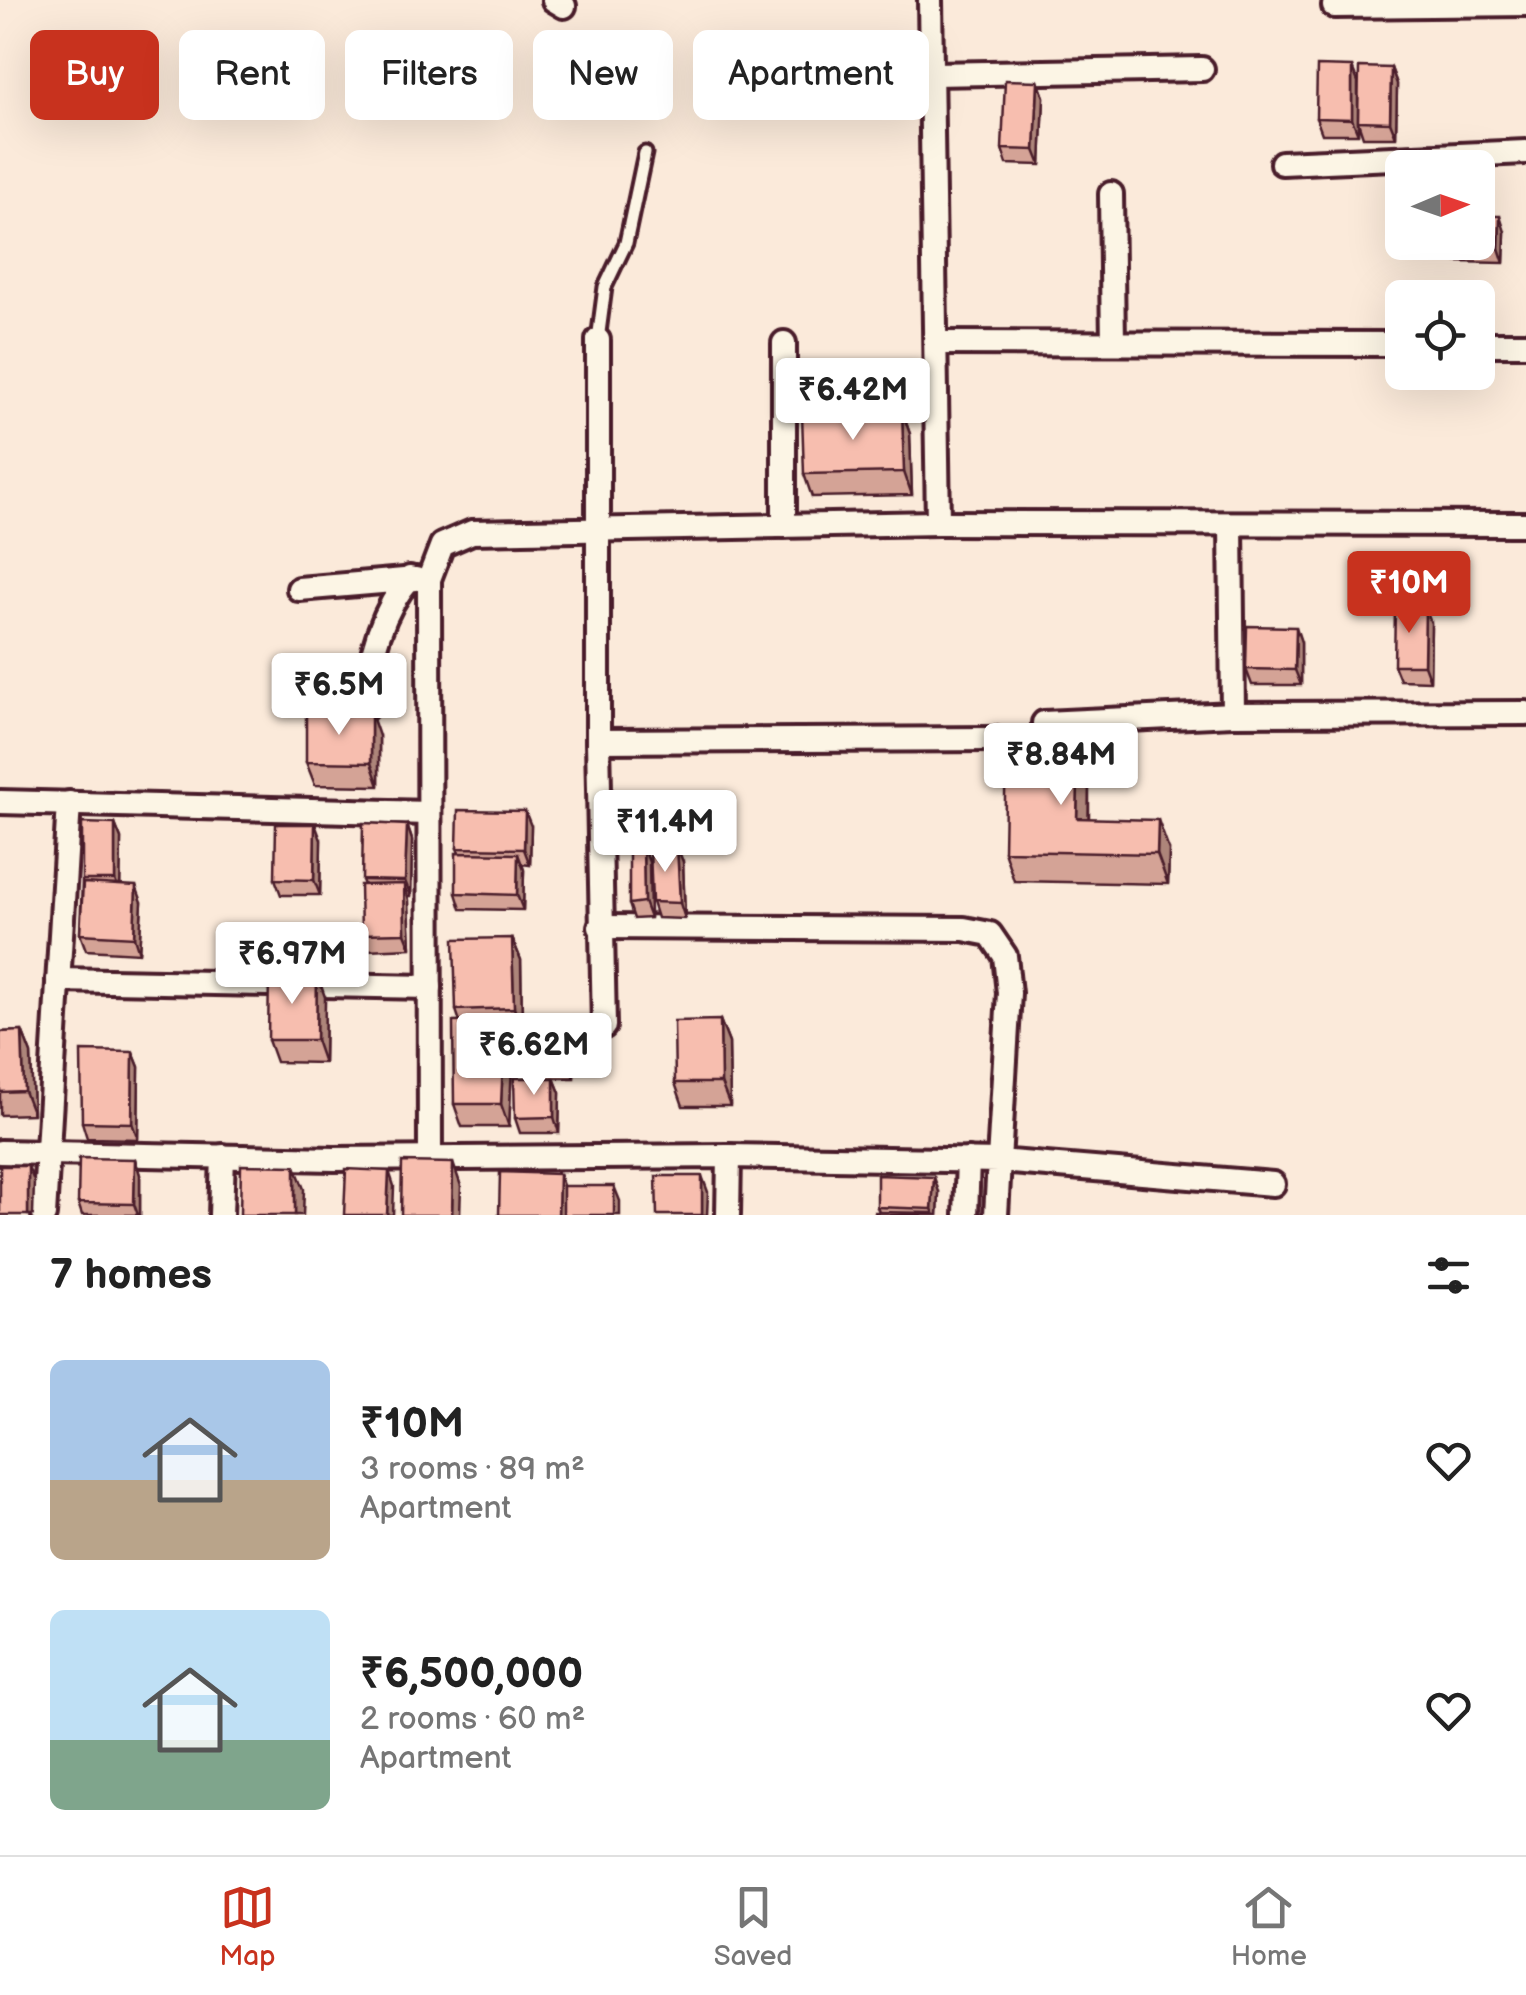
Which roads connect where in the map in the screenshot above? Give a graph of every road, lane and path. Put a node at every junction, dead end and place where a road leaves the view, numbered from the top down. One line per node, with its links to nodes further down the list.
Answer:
1 (930, 0): 5 (street)
2 (1526, 4): 3 (street)
3 (1334, 6)
4 (1202, 69): 5 (street)
5 (933, 74): 12 (street)
6 (1526, 152): 8 (street)
7 (645, 153): 10 (lane)
8 (1282, 163)
9 (1111, 194): 13 (street)
10 (598, 340): 21 (street)
11 (784, 343): 20 (street)
12 (937, 343): 13 (street); 17 (street)
13 (1113, 343): 14 (street)
14 (1385, 344)
15 (1495, 344): 16 (street)
16 (1526, 344)
17 (938, 523): 18 (street); 20 (street)
18 (1231, 524): 19 (street); 25 (street)
19 (1526, 524)
20 (784, 526): 21 (street)
21 (596, 530): 22 (street); 29 (street)
22 (420, 579): 23 (street); 24 (street); 32 (street)
23 (299, 588)
24 (365, 710)
25 (1232, 714): 26 (street); 27 (street)
26 (1526, 714)
27 (1044, 724)
28 (995, 738): 29 (street)
29 (598, 740): 33 (street)
30 (0, 802): 31 (street)
31 (69, 804): 32 (street); 34 (street)
32 (430, 813): 35 (street)
33 (600, 928): 36 (street); 43 (street)
34 (58, 980): 35 (street); 38 (street)
35 (430, 987): 41 (street)
36 (604, 1026)
37 (0, 1152): 38 (street)
38 (48, 1152): 39 (street); 45 (street)
39 (223, 1156): 41 (street); 46 (street)
40 (728, 1156): 41 (street); 42 (street); 47 (street)
41 (430, 1159)
42 (968, 1160): 43 (street); 48 (street)
43 (999, 1161): 44 (street); 49 (street)
44 (1273, 1184)
45 (44, 1215)
46 (221, 1215)
47 (728, 1215)
48 (966, 1215)
49 (996, 1215)

